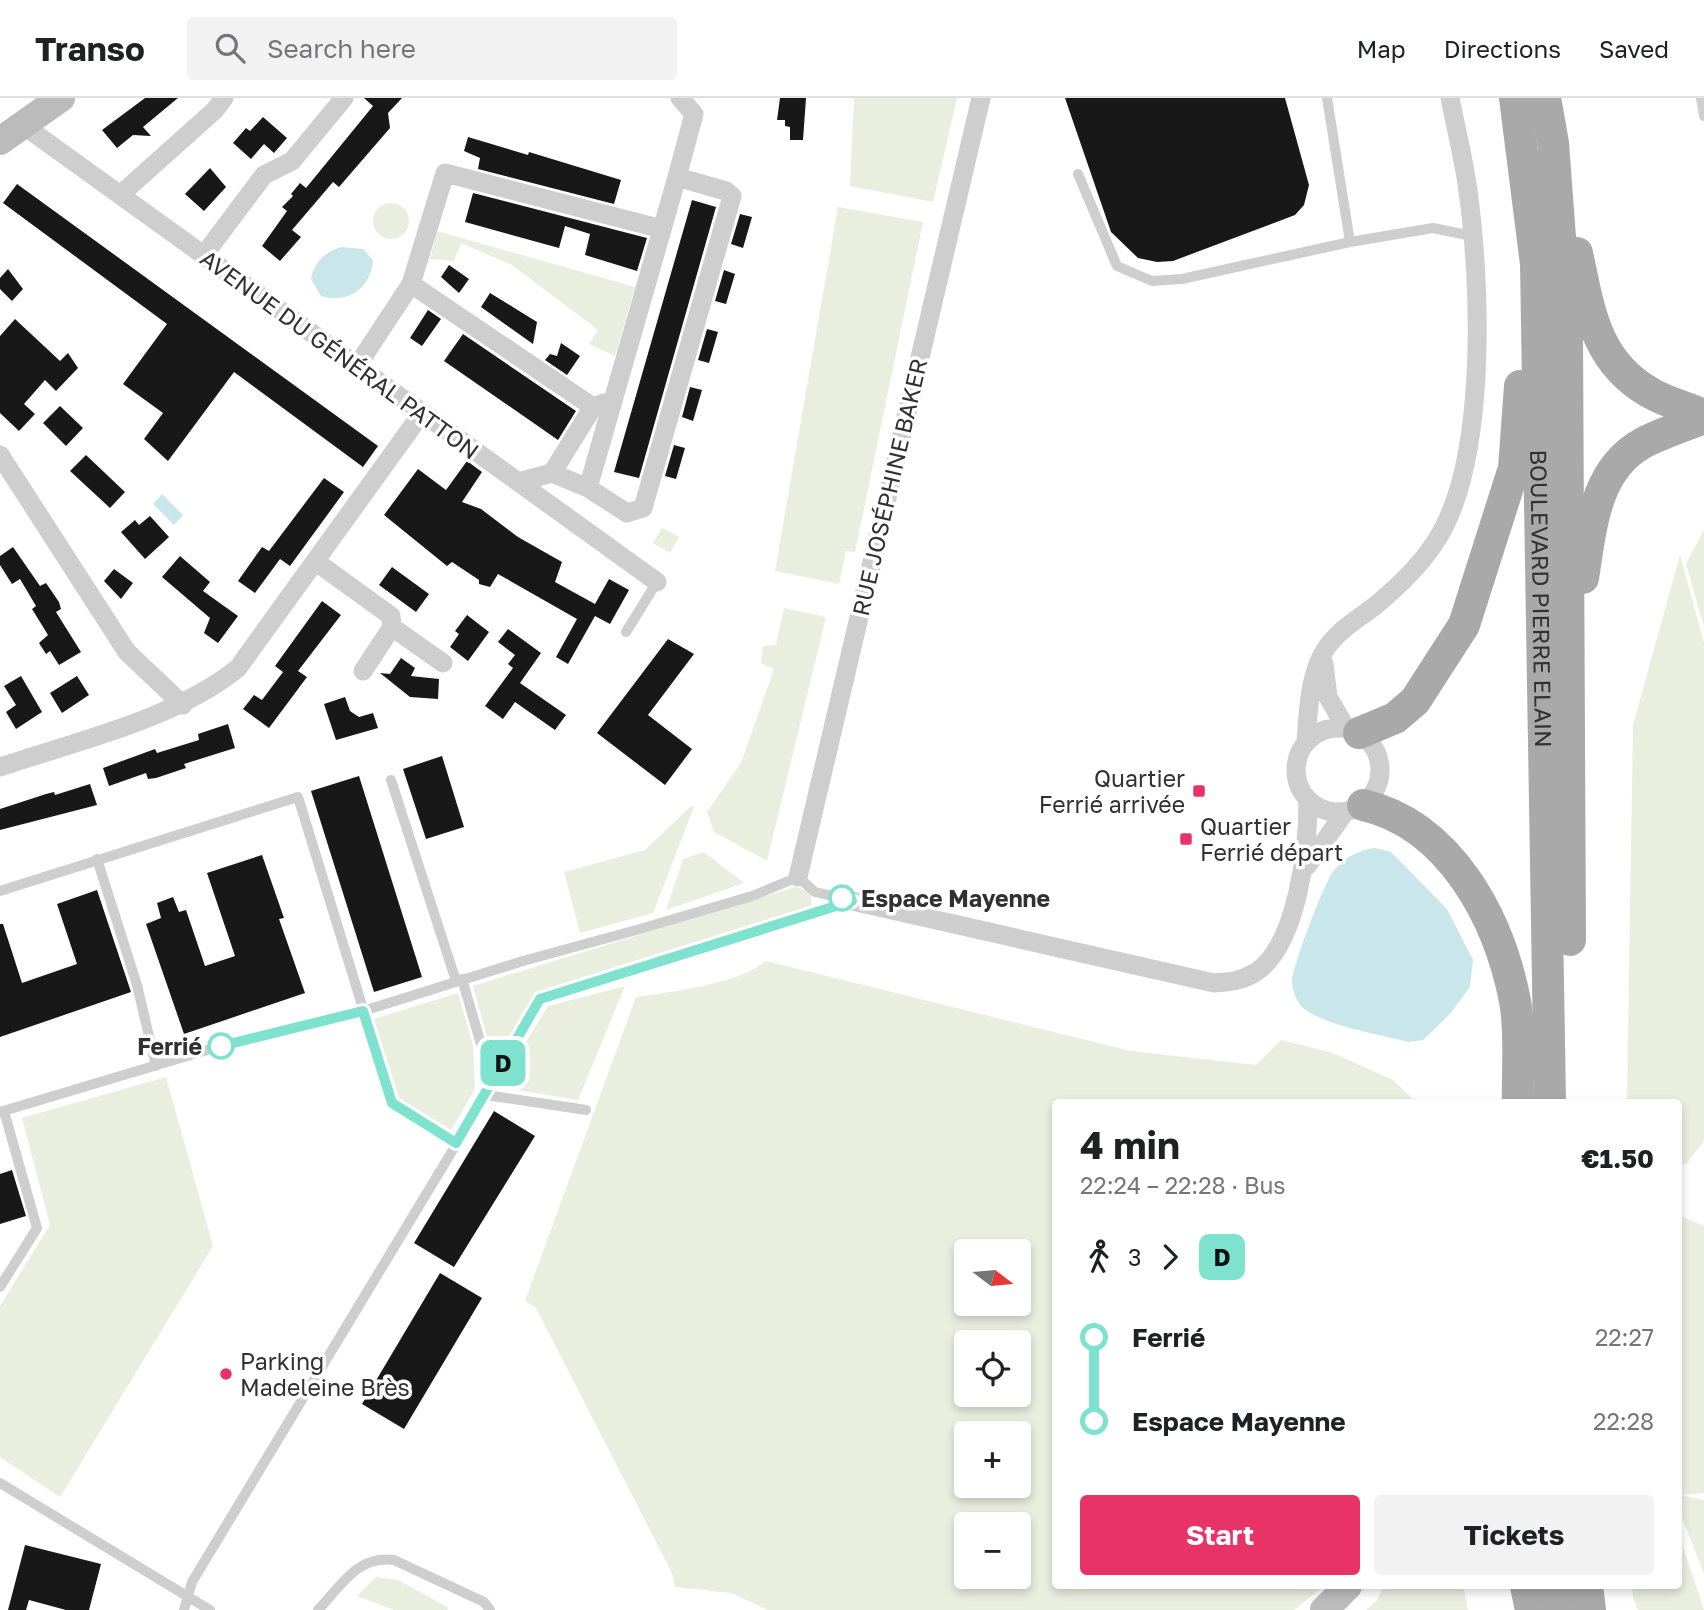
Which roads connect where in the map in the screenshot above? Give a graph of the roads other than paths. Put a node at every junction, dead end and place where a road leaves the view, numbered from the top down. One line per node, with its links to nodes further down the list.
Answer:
1 (61, 98): 13 (main road)
2 (224, 98): 18 (street)
3 (344, 98): 22 (street)
4 (680, 98): 17 (street)
5 (981, 98): 50 (street, RUE JOSÉPHINE BAKER)
6 (1327, 98): 21 (lane)
7 (1450, 98): 20 (street)
8 (1506, 98): 42 (main road)
9 (1515, 98): 58 (main road, BOULEVARD PIERRE ELAIN)
10 (1545, 98): 15 (main road, BOULEVARD PIERRE ELAIN)
11 (1701, 98): 12 (lane)
12 (1704, 116)
13 (23, 125): 14 (main road); 18 (street, AVENUE DU GÉNÉRAL PATTON)
14 (0, 141)
15 (1553, 143): 28 (main road); 39 (main road, BOULEVARD PIERRE ELAIN)
16 (1078, 174): 21 (lane)
17 (677, 177): 19 (street); 32 (street)
18 (120, 195): 22 (street, AVENUE DU GÉNÉRAL PATTON)
19 (662, 229): 23 (street); 25 (street)
20 (1472, 236): 21 (lane); 37 (street)
21 (1350, 242)
22 (204, 256): 24 (street, AVENUE DU GÉNÉRAL PATTON)
23 (411, 284): 24 (street); 26 (street)
24 (357, 366): 27 (street, AVENUE DU GÉNÉRAL PATTON)
25 (613, 400): 26 (street); 32 (street)
26 (593, 407): 30 (street)
27 (422, 412): 31 (street, AVENUE DU GÉNÉRAL PATTON); 33 (street)
28 (1704, 416): 39 (main road)
29 (0, 455): 41 (street)
30 (552, 473): 31 (street); 32 (street)
31 (518, 482): 34 (street, AVENUE DU GÉNÉRAL PATTON)
32 (588, 488)
33 (315, 561): 35 (street); 41 (street)
34 (657, 582): 36 (lane)
35 (392, 627): 38 (street); 40 (street)
36 (626, 632)
37 (1323, 653): 42 (street); 43 (street)
38 (443, 663)
39 (1568, 666): 59 (main road, BOULEVARD PIERRE ELAIN)
40 (363, 671)
41 (183, 705): 44 (street)
42 (1353, 730): 43 (street); 47 (street)
43 (1306, 743): 46 (street)
44 (0, 767)
45 (391, 780): 53 (lane)
46 (1308, 800): 47 (street); 49 (street)
47 (1354, 809): 49 (street); 57 (main road)
48 (97, 859): 51 (lane); 54 (lane); 55 (lane)
49 (1303, 873): 52 (street)
50 (798, 877): 52 (lane); 53 (lane)
51 (0, 891)
52 (852, 901): 56 (lane)
53 (459, 980): 54 (lane); 56 (lane)
54 (363, 1011): 55 (lane); 62 (lane)
55 (156, 1066): 61 (lane)
56 (486, 1095): 60 (lane); 62 (lane)
57 (1518, 1099)
58 (1550, 1099)
59 (1570, 1099)
60 (586, 1110)
61 (2, 1112): 63 (lane)
62 (456, 1143): 69 (lane)
63 (0, 1287)
64 (0, 1483): 69 (lane)
65 (1345, 1589): 74 (main road)
66 (1527, 1589): 75 (main road)
67 (1557, 1589): 76 (main road)
68 (1587, 1589): 77 (main road)
69 (190, 1598): 71 (lane); 72 (lane)
70 (487, 1606): 73 (lane)
71 (184, 1610)
72 (211, 1610)
73 (318, 1610)
74 (1324, 1610)
75 (1531, 1610)
76 (1560, 1610)
77 (1590, 1610)

